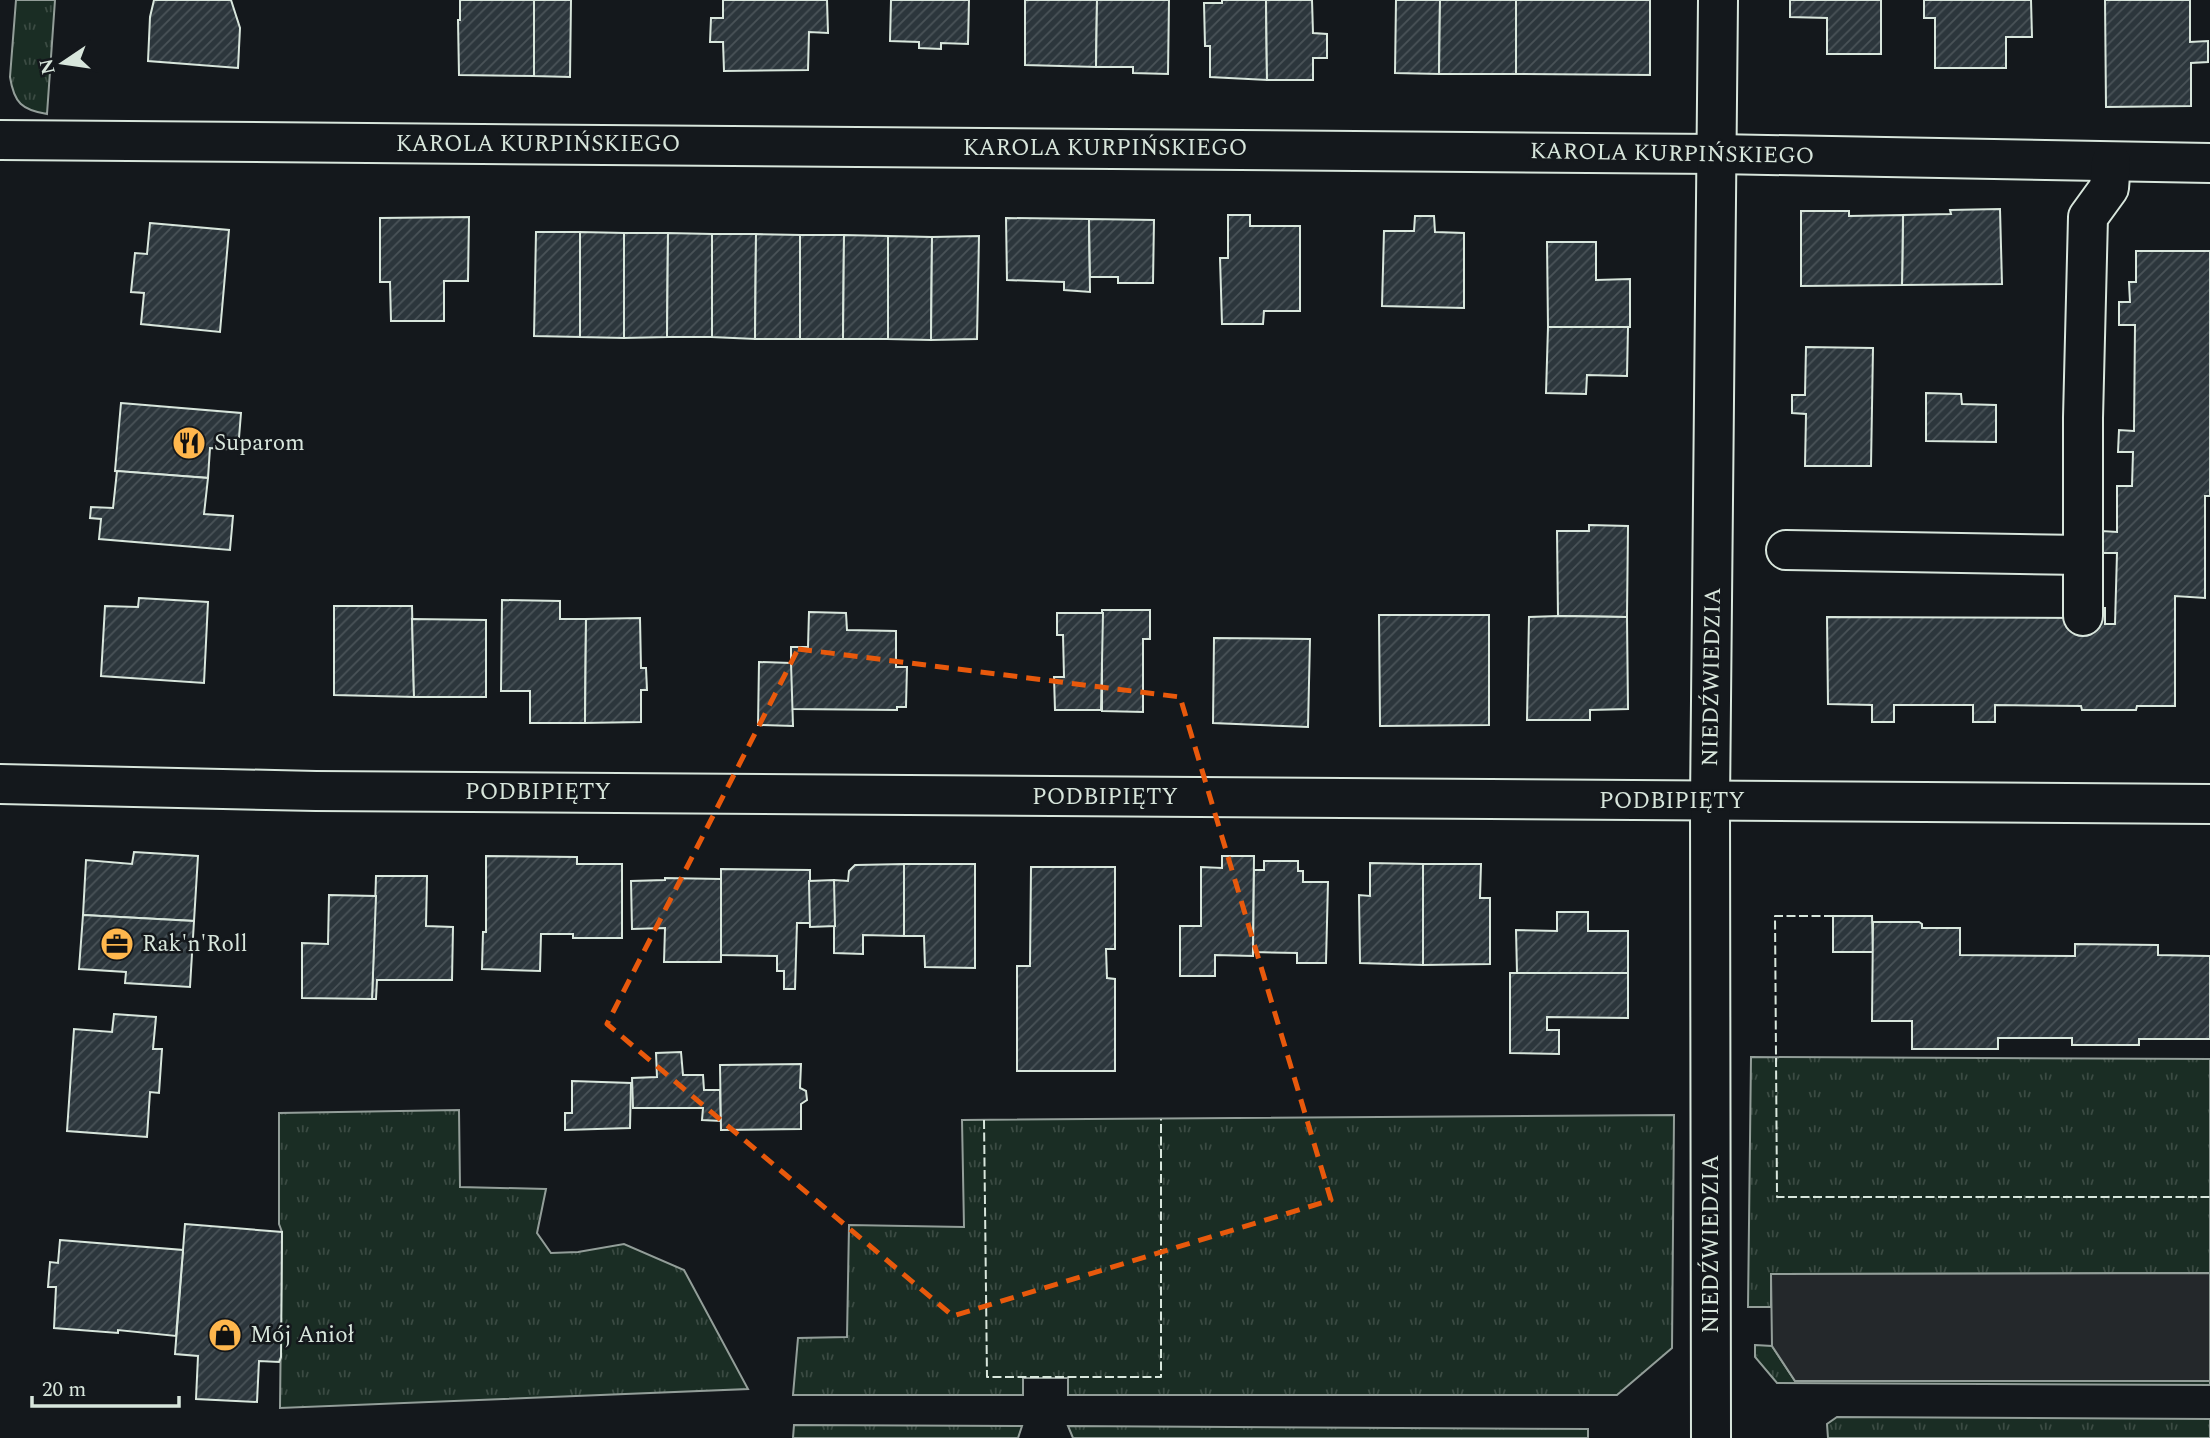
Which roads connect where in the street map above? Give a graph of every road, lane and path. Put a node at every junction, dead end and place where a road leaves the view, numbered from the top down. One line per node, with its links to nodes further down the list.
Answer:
1 (1718, 0): 3 (street, NIEDŹWIEDZIA)
2 (0, 140): 3 (street, KAROLA KURPIŃSKIEGO)
3 (1717, 154): 4 (street, KAROLA KURPIŃSKIEGO); 10 (street, NIEDŹWIEDZIA)
4 (2111, 163): 5 (street, KAROLA KURPIŃSKIEGO); 7 (street)
5 (2210, 163)
6 (1786, 550): 7 (street)
7 (2083, 555): 8 (street)
8 (2083, 616)
9 (0, 784): 10 (street, PODBIPIĘTY)
10 (1710, 802): 11 (street, PODBIPIĘTY); 12 (street, NIEDŹWIEDZIA)
11 (2210, 804)
12 (1711, 1438)

